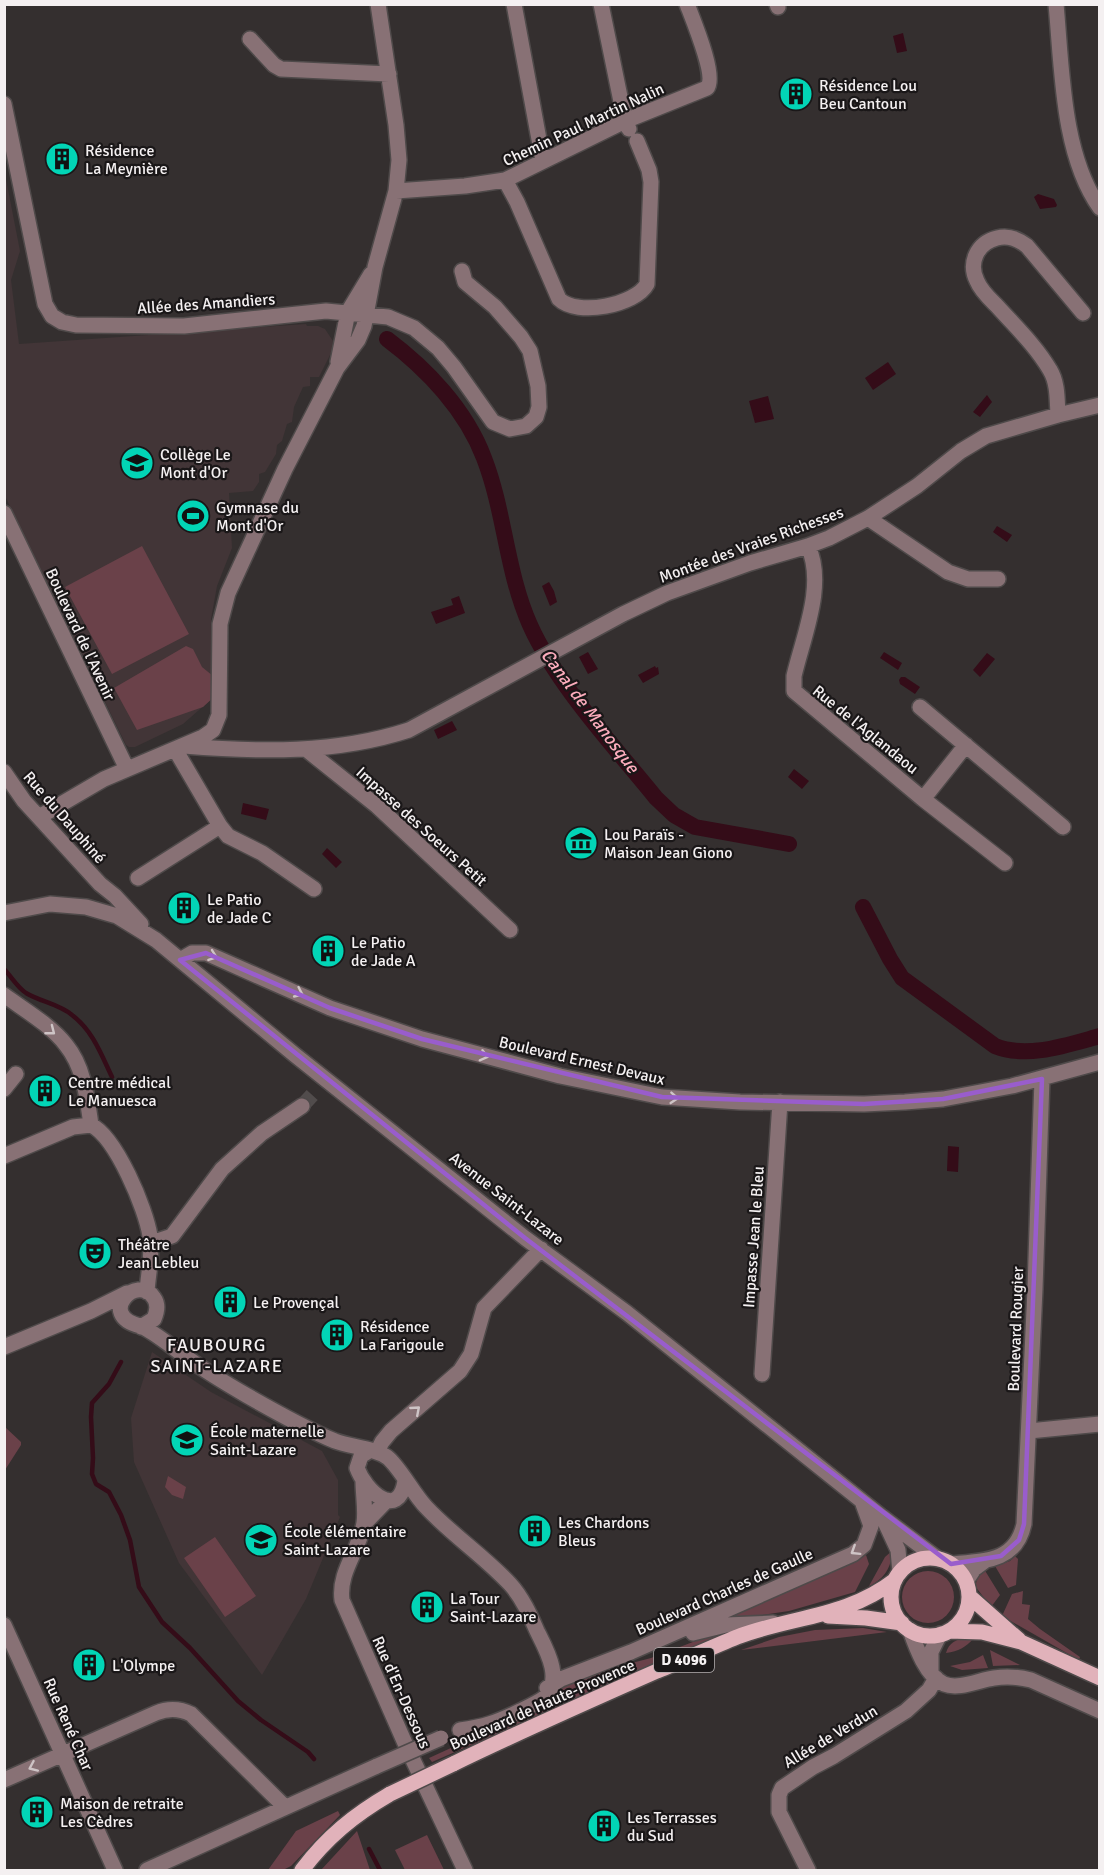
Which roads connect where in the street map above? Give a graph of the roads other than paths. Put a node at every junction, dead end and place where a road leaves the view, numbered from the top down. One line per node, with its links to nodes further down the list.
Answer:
1 (378, 4): 7 (street)
2 (514, 4): 10 (street)
3 (601, 4): 9 (street)
4 (687, 4): 9 (street, Chemin Paul Martin Nalin)
5 (1056, 4): 13 (street)
6 (250, 39): 7 (street)
7 (389, 74): 12 (street)
8 (4, 104): 16 (street, Allée des Amandiers)
9 (631, 130): 10 (street, Chemin Paul Martin Nalin); 11 (street)
10 (543, 161): 11 (street, Chemin Paul Martin Nalin)
11 (505, 180): 12 (street, Chemin Paul Martin Nalin)
12 (396, 191): 14 (street)
13 (1100, 208)
14 (375, 267): 16 (street); 18 (street)
15 (462, 271): 18 (street, Allée des Amandiers)
16 (348, 312): 18 (street, Allée des Amandiers); 19 (street)
17 (1083, 313): 21 (street)
18 (367, 314): 19 (street)
19 (337, 368): 28 (street)
20 (1100, 405): 21 (street, Montée des Vraies Richesses)
21 (1058, 415): 23 (street, Montée des Vraies Richesses)
22 (4, 513): 30 (street, Boulevard de l'Avenir)
23 (868, 518): 24 (street, Montée des Vraies Richesses); 25 (street)
24 (808, 546): 29 (street, Montée des Vraies Richesses); 32 (street, Rue de l'Aglandaou)
25 (998, 579)
26 (920, 707): 27 (street)
27 (966, 745): 32 (street); 35 (street)
28 (179, 747): 29 (street, Montée des Vraies Richesses); 30 (street, Montée des Vraies Richesses); 34 (street)
29 (308, 750): 42 (street, Impasse des Soeurs Petit)
30 (127, 769): 33 (street, Montée des Vraies Richesses)
31 (4, 772): 33 (street, Rue du Dauphiné)
32 (923, 799): 36 (street, Rue de l'Aglandaou)
33 (39, 817): 38 (street, Rue du Dauphiné)
34 (220, 826): 37 (street); 39 (street)
35 (1063, 827)
36 (1005, 863)
37 (138, 878)
38 (100, 884): 40 (street, Rue du Dauphiné); 43 (street, Rue du Dauphiné)
39 (314, 889)
40 (107, 912): 41 (street, Avenue Saint-Lazare); 43 (street, Avenue Saint-Lazare)
41 (4, 913)
42 (510, 930)
43 (156, 940): 44 (street, Avenue Saint-Lazare)
44 (180, 960): 46 (street, Avenue Saint-Lazare); 52 (street, Boulevard Ernest Devaux, one-way to 52)
45 (4, 995): 54 (street, one-way to 54)
46 (295, 1055): 51 (street); 57 (street, Avenue Saint-Lazare)
47 (1100, 1062): 49 (street, Boulevard Ernest Devaux)
48 (16, 1074): 50 (street)
49 (1042, 1079): 52 (street, Boulevard Ernest Devaux); 67 (street, Boulevard Rougier)
50 (4, 1089)
51 (316, 1091)
52 (780, 1102): 65 (street, Impasse Jean le Bleu)
53 (302, 1107): 56 (street)
54 (91, 1125): 55 (street); 56 (street)
55 (4, 1156)
56 (151, 1243): 58 (street)
57 (541, 1250): 69 (street, one-way to 57); 73 (street, Avenue Saint-Lazare)
58 (137, 1292): 59 (street); 60 (street); 61 (street)
59 (91, 1311): 61 (street); 64 (street)
60 (157, 1313): 62 (street); 63 (street)
61 (123, 1319): 62 (street)
62 (141, 1327): 63 (street)
63 (167, 1344): 68 (street)
64 (4, 1347)
65 (762, 1374)
66 (1100, 1424): 67 (street)
67 (1029, 1431): 77 (street, Boulevard Rougier)
68 (336, 1441): 69 (street); 70 (street)
69 (373, 1452): 70 (street); 71 (street)
70 (360, 1474): 72 (street); 76 (street, Rue d'En-Dessous)
71 (405, 1481): 72 (street); 74 (street)
72 (392, 1499): 74 (street); 76 (street, Rue d'En-Dessous)
73 (862, 1501): 75 (street, Avenue Saint-Lazare); 88 (street, Boulevard Charles de Gaulle, one-way to 88)
74 (426, 1507): 90 (street)
75 (882, 1517): 78 (street, Avenue Saint-Lazare); 79 (street)
76 (364, 1524): 99 (street, Rue d'En-Dessous)
77 (986, 1560): 78 (street, Boulevard Rougier); 80 (street, Boulevard Rougier)
78 (945, 1561): 79 (main road); 80 (main road)
79 (897, 1576): 82 (main road, Boulevard de Haute-Provence / D 4096); 85 (main road)
80 (966, 1581): 81 (main road)
81 (969, 1596): 86 (main road); 87 (main road)
82 (822, 1616): 83 (main road, Boulevard de Haute-Provence / D 4096); 85 (main road, Boulevard de Haute-Provence / D 4096)
83 (788, 1622): 88 (street); 98 (main road, Boulevard de Haute-Provence / D 4096, bridge)
84 (4, 1625): 93 (street, Rue René Char)
85 (906, 1627): 86 (main road); 89 (street)
86 (945, 1632): 87 (main road); 89 (street)
87 (1021, 1642): 91 (main road)
88 (631, 1652): 90 (street, Boulevard Charles de Gaulle)
89 (933, 1675): 92 (street); 100 (street, Allée de Verdun)
90 (552, 1677): 95 (street, Boulevard Charles de Gaulle, bridge)
91 (1100, 1678)
92 (1100, 1711)
93 (63, 1754): 94 (street, one-way to 94); 95 (street); 96 (street, Rue René Char)
94 (4, 1780)
95 (285, 1807): 97 (street, Boulevard Charles de Gaulle)
96 (115, 1870)
97 (147, 1870)
98 (302, 1870)
99 (465, 1870)
100 (808, 1870)

